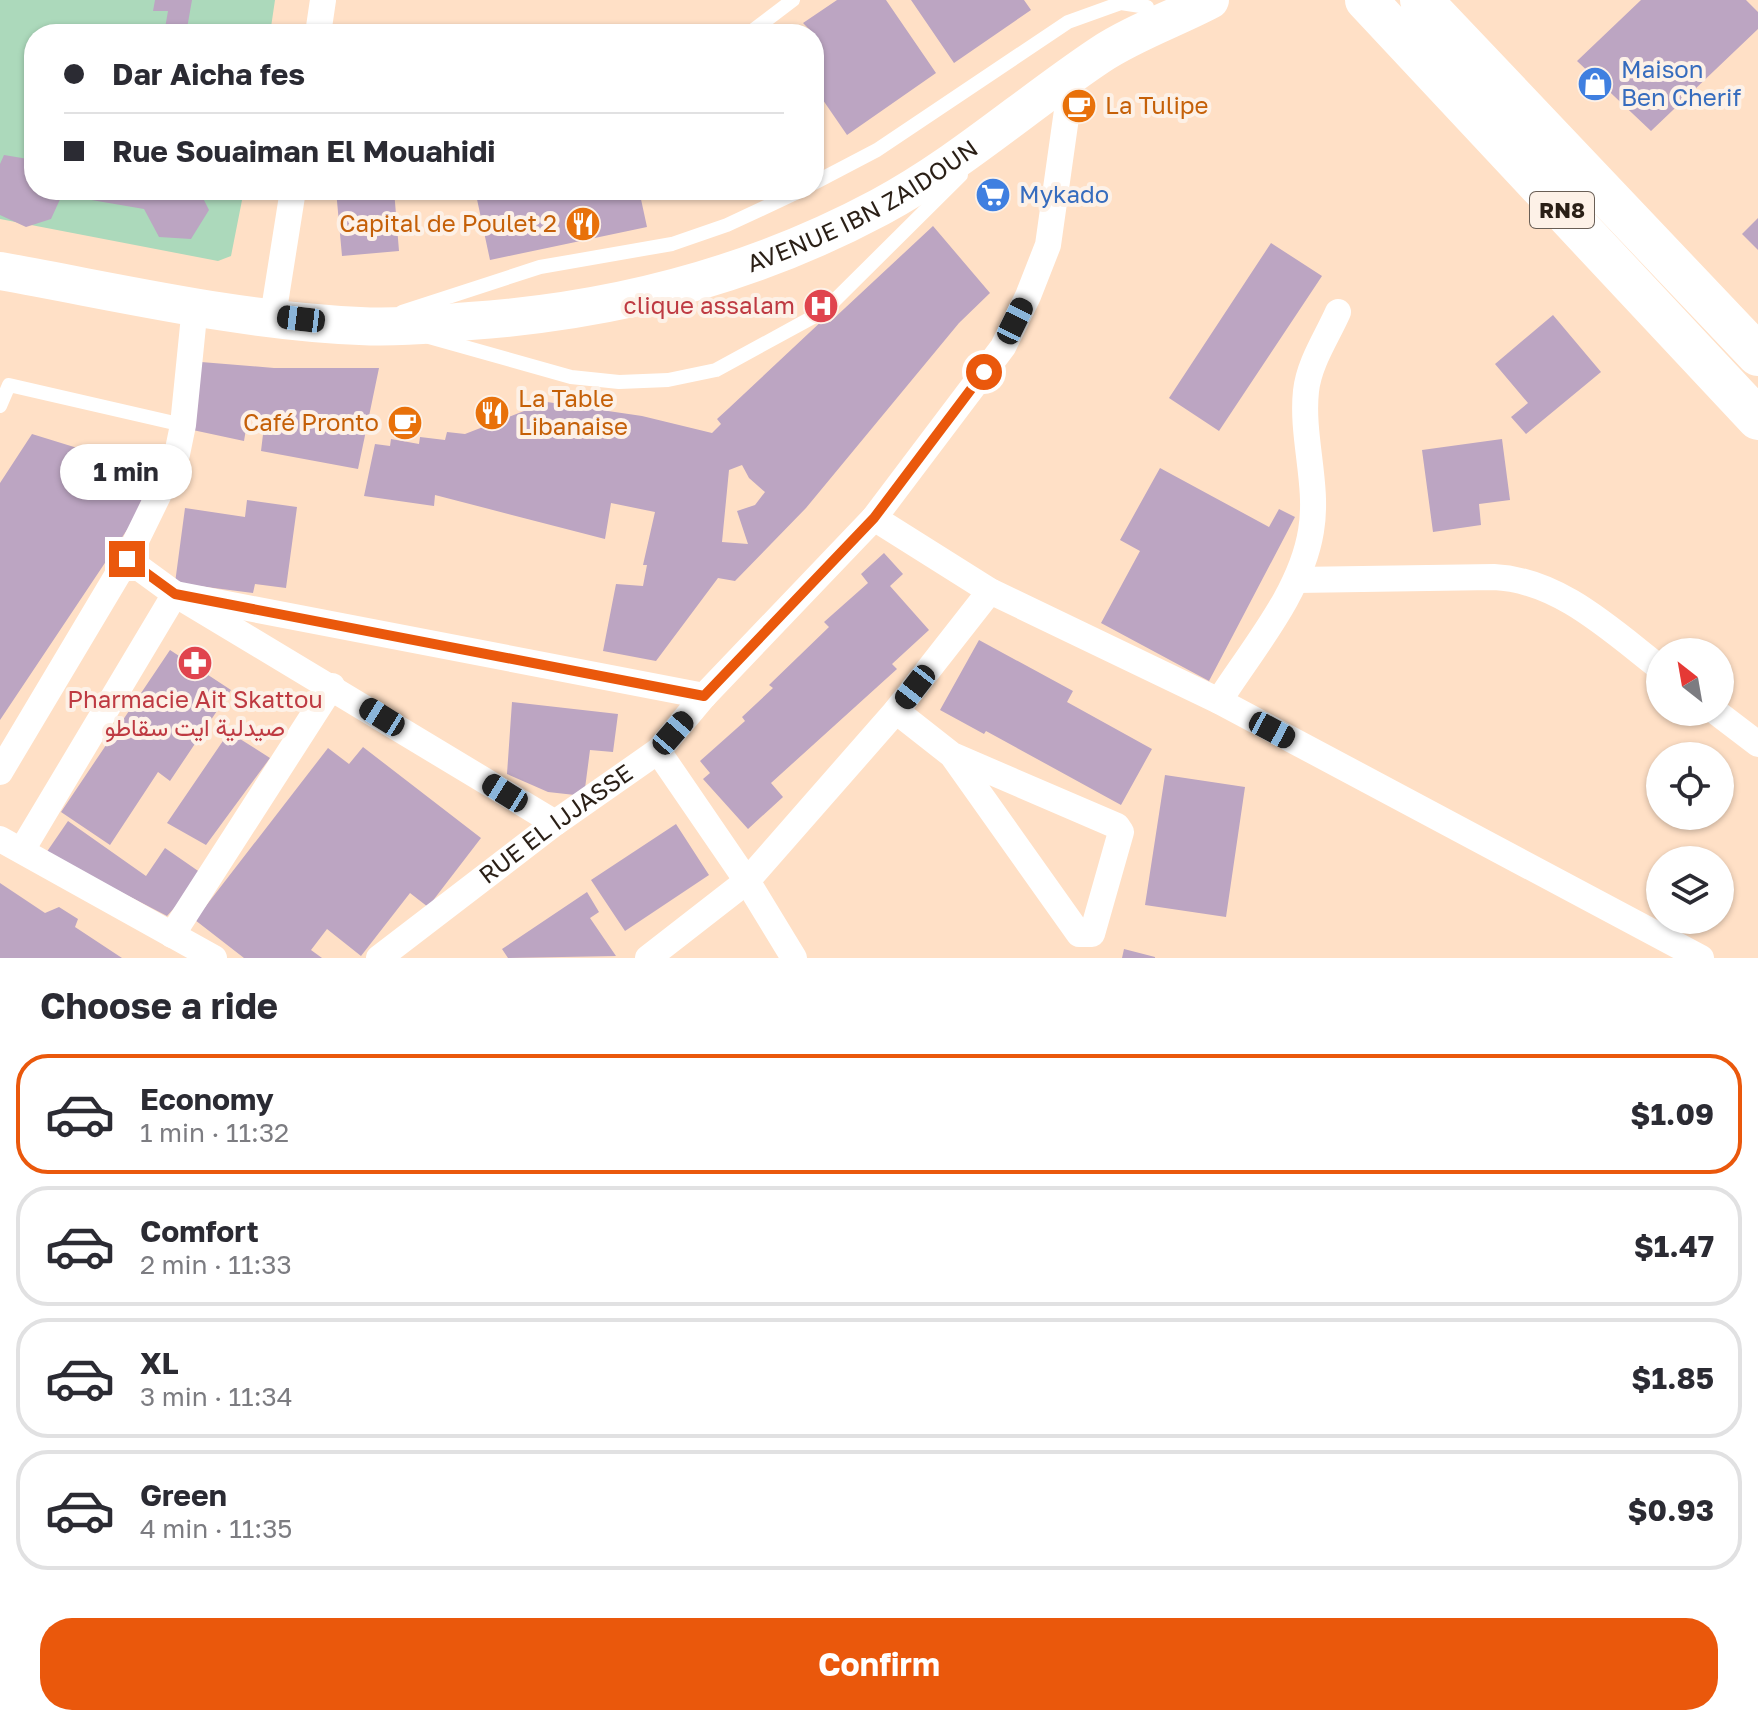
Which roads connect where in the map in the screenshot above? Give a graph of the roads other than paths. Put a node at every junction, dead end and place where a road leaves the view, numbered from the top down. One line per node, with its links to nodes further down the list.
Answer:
1 (323, 0): 8 (street)
2 (793, 0): 9 (lane)
3 (1210, 0): 10 (street, AVENUE IBN ZAIDOUN)
4 (1366, 0): 23 (main road, RN8)
5 (1421, 0): 21 (main road, RN8)
6 (1106, 3): 7 (lane, AVENUE IBN ZAIDOUN); 13 (lane, AVENUE IBN ZAIDOUN)
7 (1150, 4): 10 (street, AVENUE IBN ZAIDOUN)
8 (319, 24)
9 (761, 24)
10 (1103, 53): 11 (street, AVENUE IBN ZAIDOUN)
11 (1072, 75): 12 (street, AVENUE IBN ZAIDOUN); 25 (street, RUE EL IJJASSE)
12 (1017, 118): 20 (street, AVENUE IBN ZAIDOUN); 20 (lane)
13 (824, 178)
14 (291, 200): 19 (street)
15 (781, 200): 20 (lane, AVENUE IBN ZAIDOUN)
16 (0, 271): 17 (street, AVENUE IBN ZAIDOUN)
17 (195, 306): 19 (street, AVENUE IBN ZAIDOUN); 24 (street)
18 (1338, 312): 27 (street)
19 (273, 316): 20 (street, AVENUE IBN ZAIDOUN)
20 (375, 326)
21 (1758, 355)
22 (0, 406): 24 (lane)
23 (1758, 419)
24 (183, 425): 26 (street)
25 (874, 518): 28 (street); 32 (street, RUE EL IJJASSE)
26 (127, 559): 29 (street); 39 (street)
27 (1296, 580): 30 (street); 33 (street)
28 (990, 591): 33 (street); 34 (street)
29 (175, 594): 31 (street); 32 (street); 41 (street)
30 (1646, 657)
31 (332, 686): 40 (street); 43 (street)
32 (704, 696): 37 (street, RUE EL IJJASSE)
33 (1219, 701): 48 (street)
34 (896, 711): 38 (street); 42 (street)
35 (1734, 726): 36 (street)
36 (1758, 744)
37 (658, 751): 40 (street, RUE EL IJJASSE); 42 (street)
38 (952, 755): 38 (street)
39 (0, 772)
40 (555, 823): 45 (street, RUE EL IJJASSE)
41 (11, 844): 43 (street)
42 (747, 881): 46 (street); 47 (street)
43 (172, 935): 44 (street)
44 (214, 958)
45 (379, 958)
46 (648, 958)
47 (794, 958)
48 (1701, 958)

